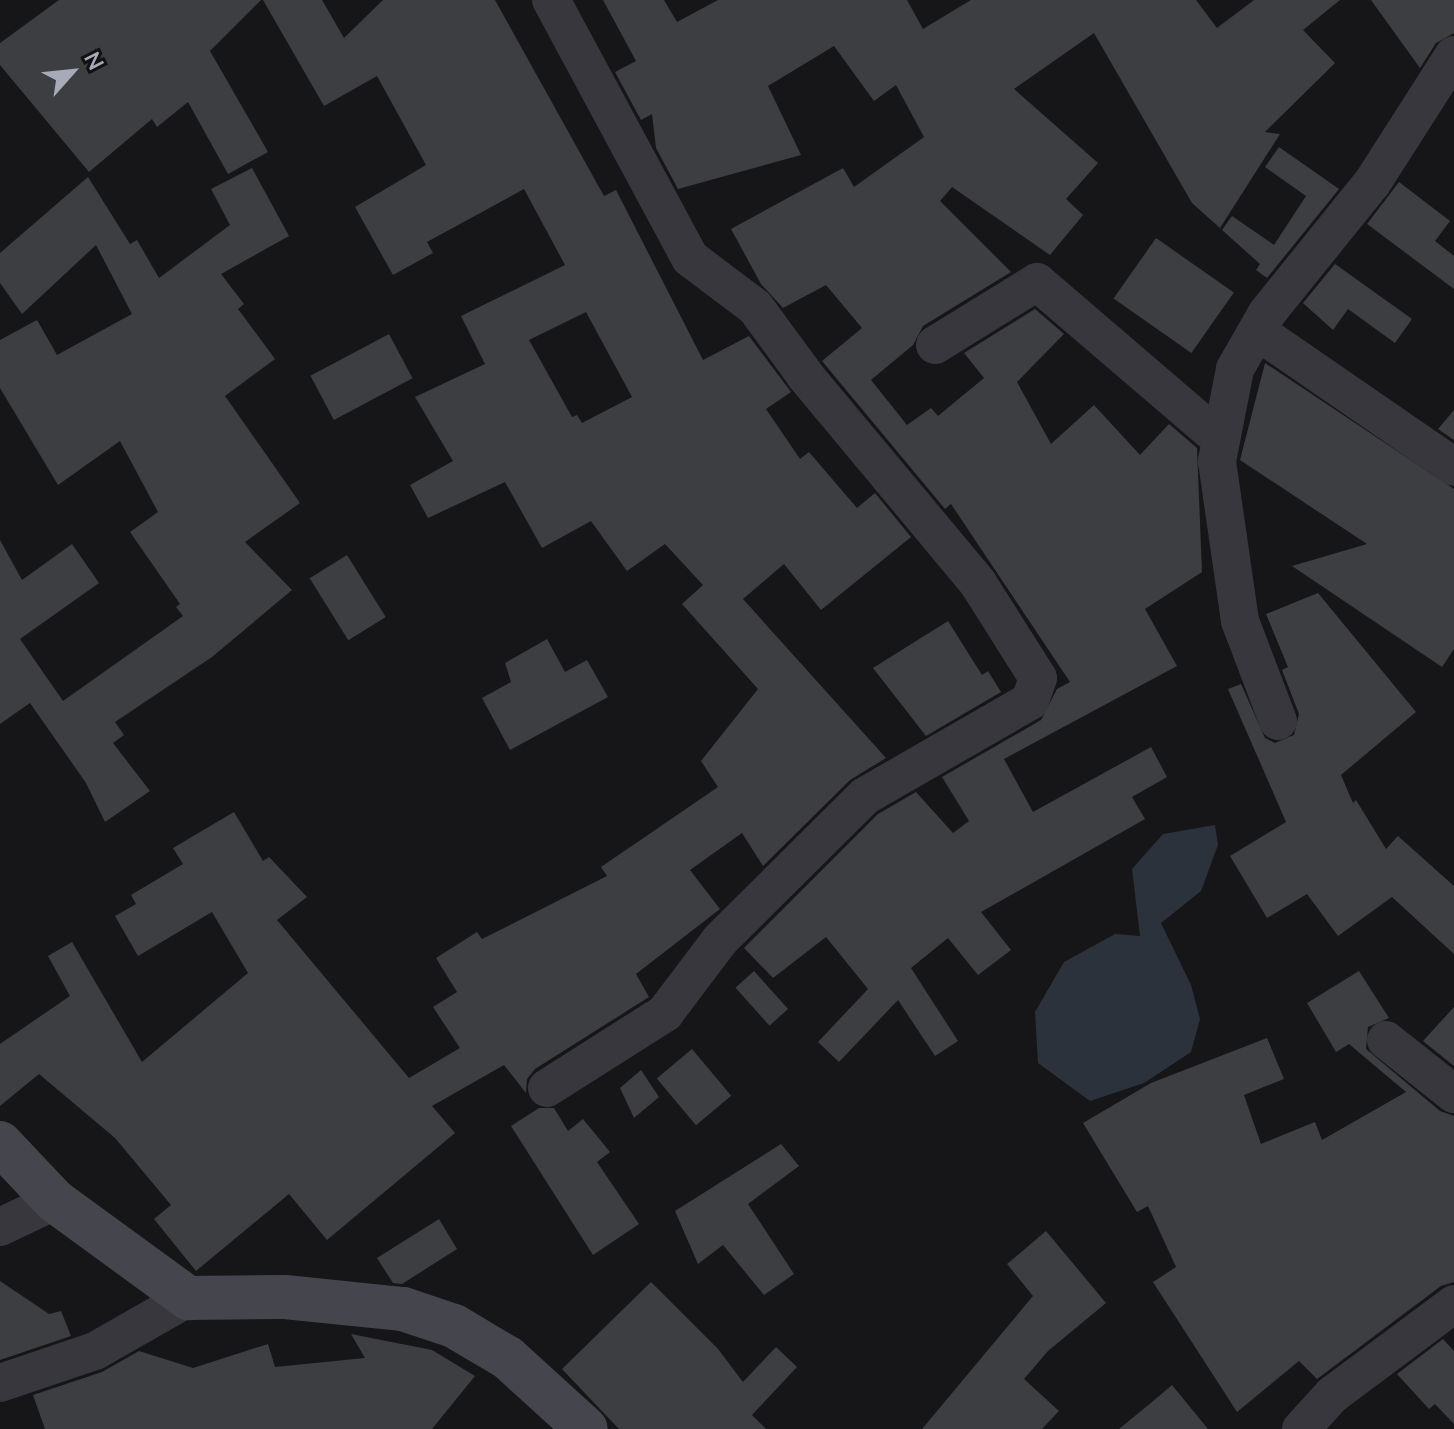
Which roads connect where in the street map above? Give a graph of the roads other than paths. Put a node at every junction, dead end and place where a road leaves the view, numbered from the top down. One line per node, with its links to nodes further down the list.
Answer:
1 (551, 0): 9 (street)
2 (1454, 55): 3 (street)
3 (1257, 331): 5 (street); 6 (street)
4 (935, 345): 5 (street)
5 (1220, 439): 7 (street)
6 (1454, 467)
7 (1278, 721)
8 (1386, 1040): 10 (street)
9 (547, 1088)
10 (1454, 1094)
11 (0, 1143): 12 (main road)
12 (55, 1201): 13 (street); 14 (main road)
13 (0, 1227)
14 (188, 1298): 16 (street); 17 (main road)
15 (1454, 1304): 18 (street)
16 (0, 1383)
17 (565, 1423)
18 (1301, 1429)

